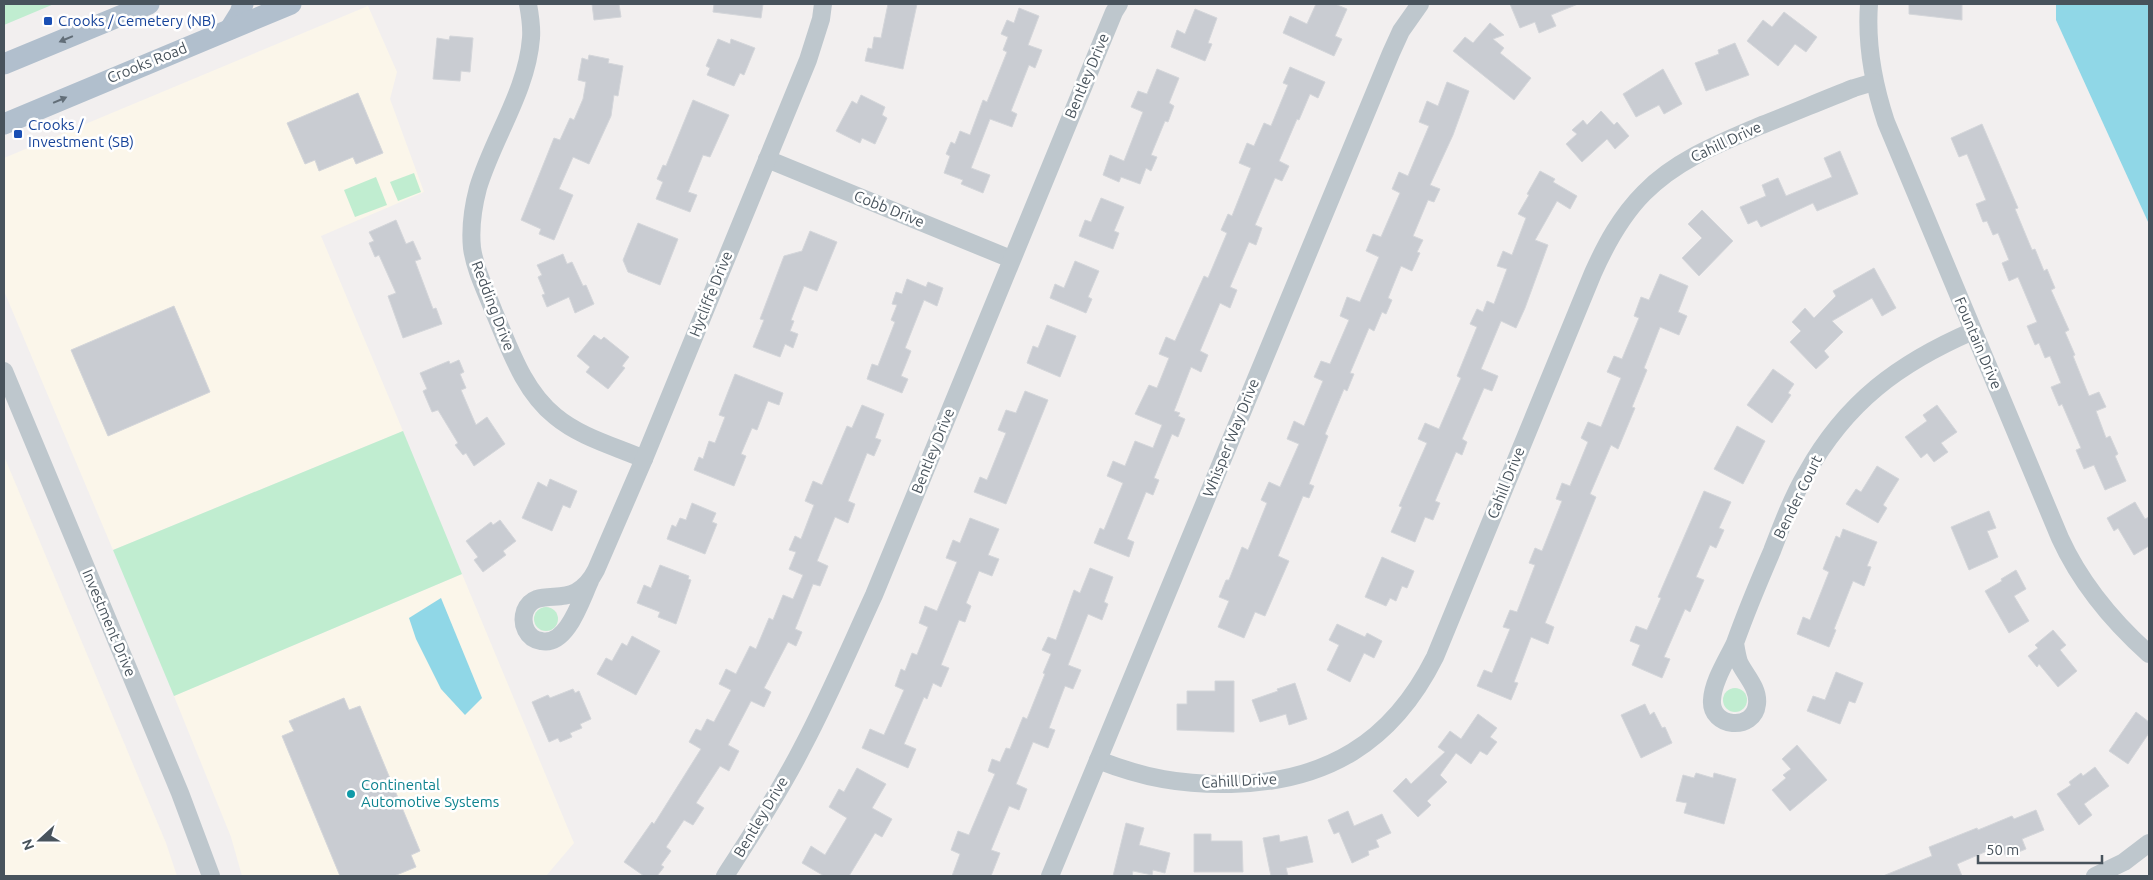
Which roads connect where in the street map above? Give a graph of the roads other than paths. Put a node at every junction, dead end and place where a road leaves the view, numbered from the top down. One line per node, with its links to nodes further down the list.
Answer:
1 (149, 4): 10 (main road, one-way to 10)
2 (243, 4): 9 (main road)
3 (290, 4): 9 (main road, Crooks Road)
4 (528, 4): 17 (street, Redding Drive)
5 (823, 4): 13 (street, Hycliffe Drive)
6 (1420, 4): 21 (street, Whisper Way Drive)
7 (1868, 4): 11 (street, Fountain Drive)
8 (1116, 6): 14 (street, Bentley Drive)
9 (230, 29): 12 (main road, Crooks Road, one-way to 9)
10 (4, 64)
11 (1874, 82): 15 (street, Fountain Drive); 21 (street, Cahill Drive)
12 (4, 124)
13 (767, 158): 14 (street, Cobb Drive); 17 (street, Hycliffe Drive)
14 (1011, 259): 24 (street, Bentley Drive)
15 (1973, 331): 19 (street, Bender Court); 20 (street, Fountain Drive)
16 (4, 371): 23 (street, Investment Drive)
17 (644, 459): 18 (street, Hycliffe Drive)
18 (590, 581)
19 (1735, 643)
20 (2149, 654)
21 (1098, 760): 25 (street, Whisper Way Drive)
22 (2149, 843): 26 (street)
23 (211, 876)
24 (725, 876)
25 (1050, 876)
26 (2095, 876)

